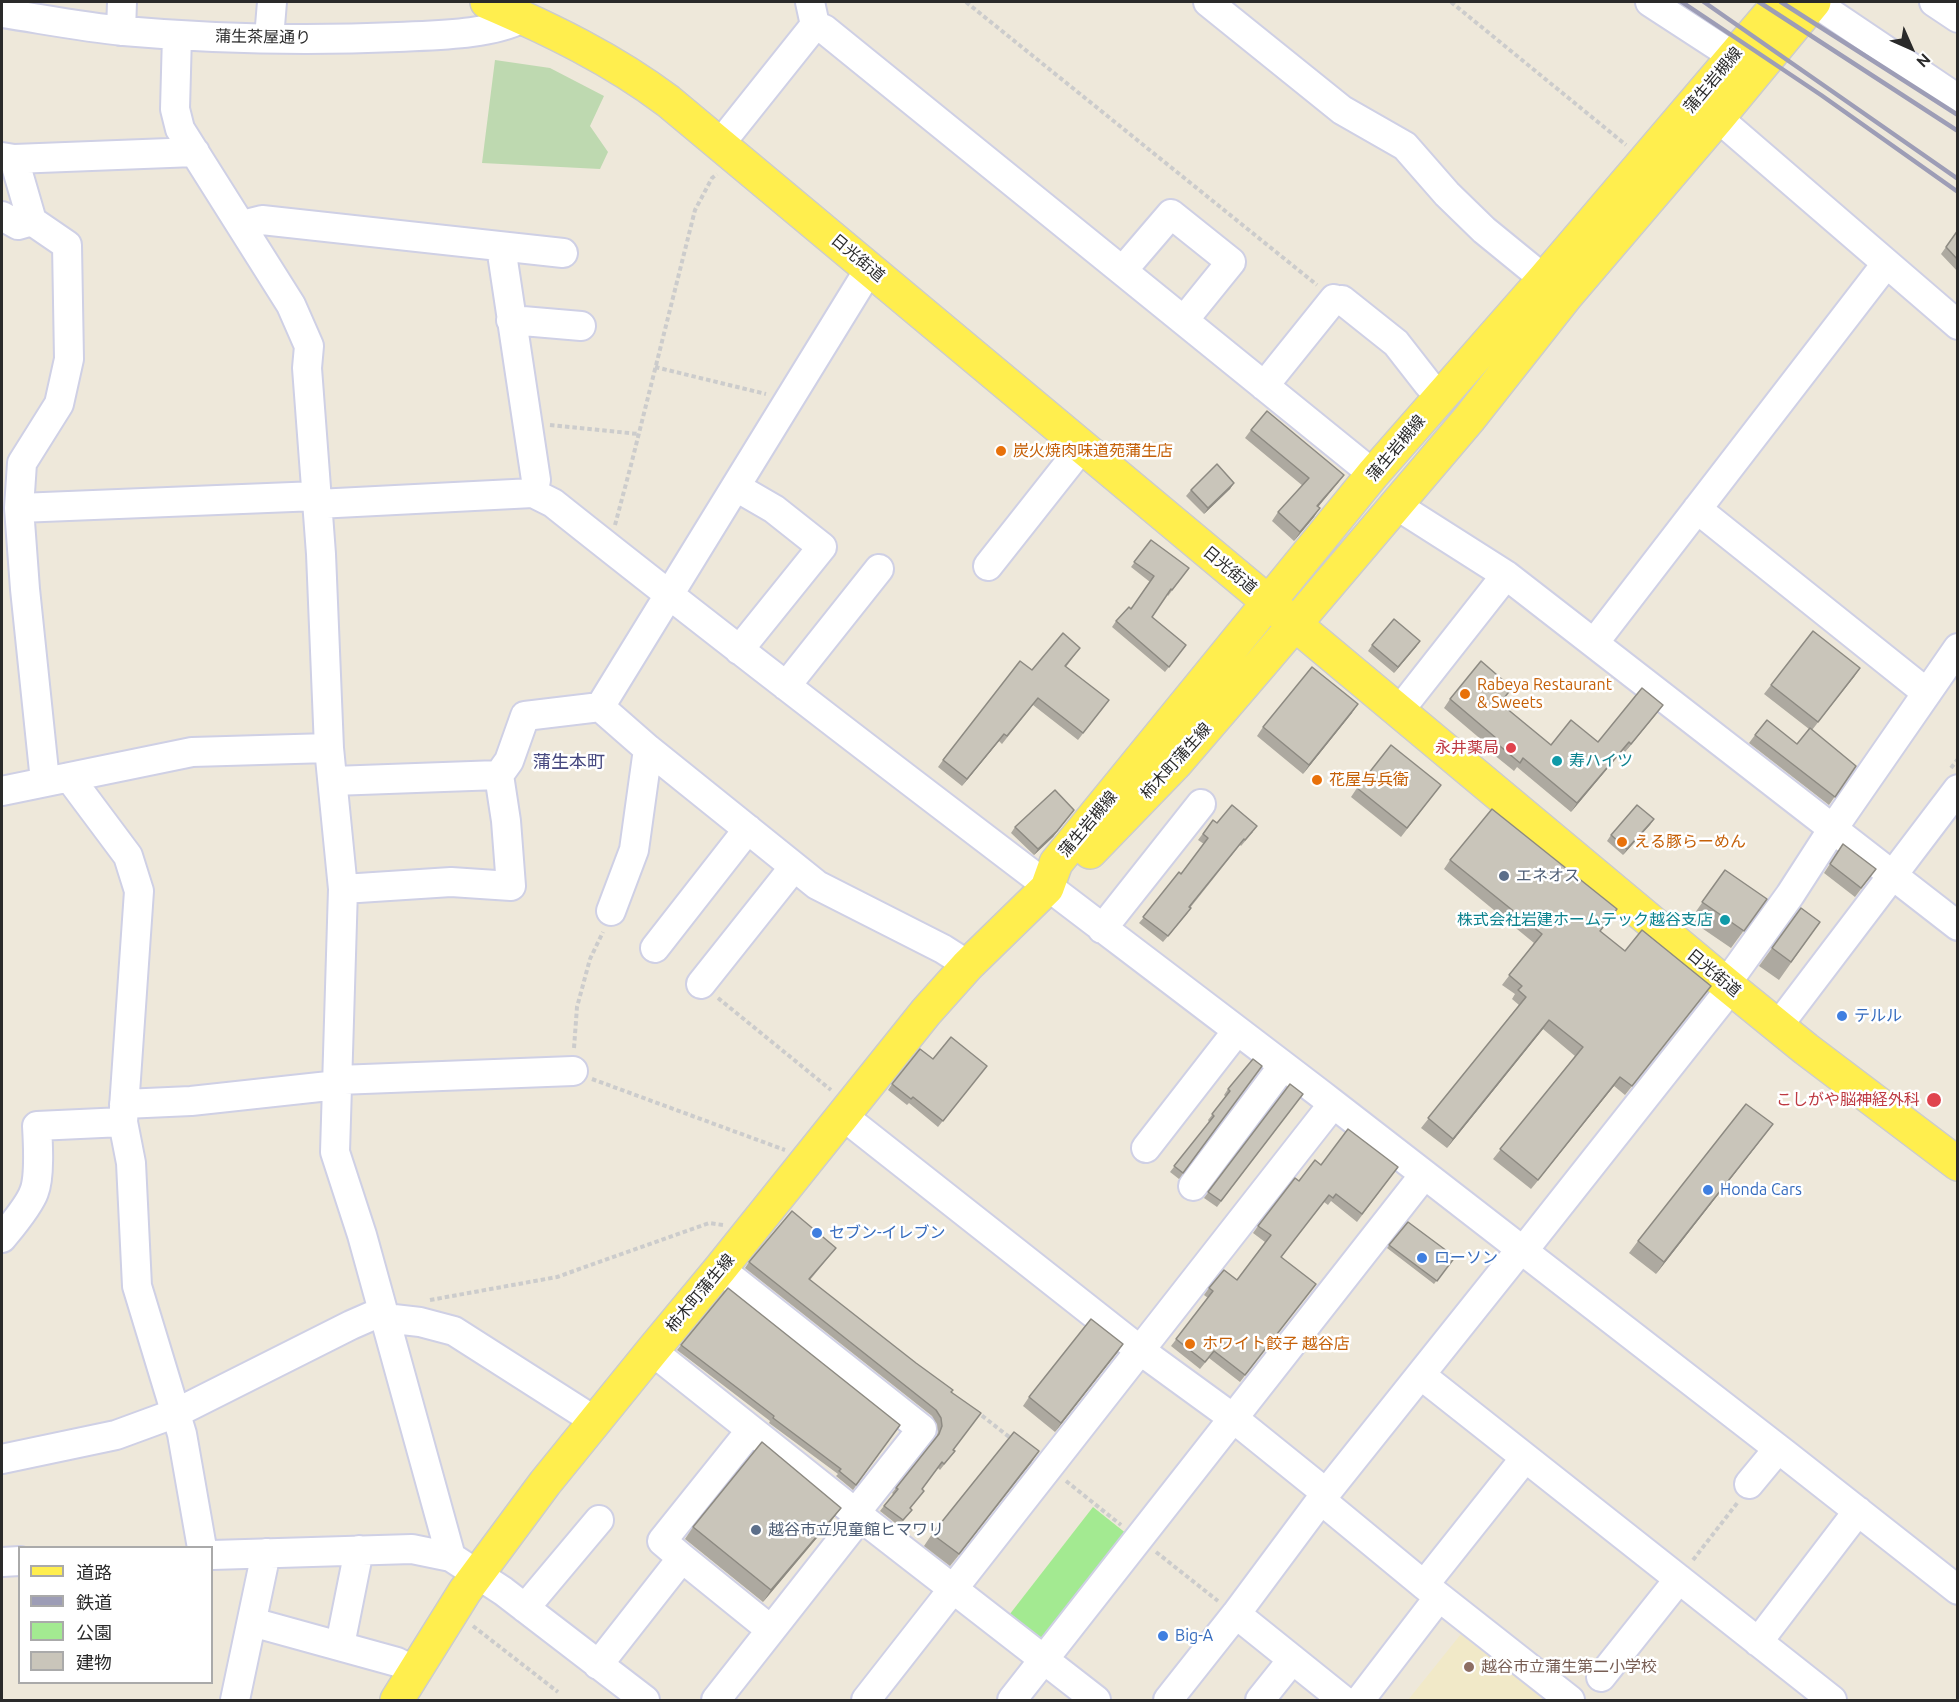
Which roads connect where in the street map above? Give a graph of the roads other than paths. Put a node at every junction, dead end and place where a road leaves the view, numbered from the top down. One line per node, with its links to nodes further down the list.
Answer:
1 (122, 2): 12 (street)
2 (272, 2): 14 (street)
3 (1208, 2): 29 (street)
4 (1650, 2): 15 (street)
5 (1780, 2): 15 (main road, 蒲生岩槻線)
6 (1814, 2): 16 (street); 17 (main road, 蒲生岩槻線)
7 (1934, 2): 11 (street)
8 (503, 7): 14 (street, 蒲生茶屋通り); 18 (main road, 日光街道)
9 (14, 10): 12 (street, 蒲生茶屋通り)
10 (812, 13): 18 (street); 28 (street)
11 (1958, 18)
12 (121, 31): 13 (street, 蒲生茶屋通り)
13 (177, 35): 14 (street, 蒲生茶屋通り); 19 (street)
14 (269, 38)
15 (1733, 56): 29 (main road, 蒲生岩槻線)
16 (1958, 99)
17 (1718, 118): 26 (street); 41 (main road, 蒲生岩槻線)
18 (727, 149): 27 (main road, 日光街道)
19 (195, 152): 20 (street); 23 (street)
20 (8, 158): 22 (street)
21 (2, 216): 22 (street)
22 (32, 221): 43 (street)
23 (242, 225): 24 (street); 40 (street)
24 (501, 247): 25 (street); 30 (street)
25 (563, 253)
26 (1886, 264): 32 (street); 42 (street)
27 (870, 268): 36 (main road, 日光街道); 38 (street)
28 (1123, 270): 31 (street); 31 (street)
29 (1544, 279): 35 (main road, 蒲生岩槻線)
30 (511, 320): 33 (street); 39 (street)
31 (1184, 320): 34 (street)
32 (1958, 325)
33 (581, 326)
34 (1264, 386): 35 (street); 37 (street)
35 (1441, 395): 37 (main road, 蒲生岩槻線)
36 (1082, 447): 44 (street); 48 (main road, 日光街道)
37 (1373, 474): 48 (main road, 蒲生岩槻線)
38 (736, 487): 47 (street); 51 (street)
39 (533, 493): 40 (street); 47 (street)
40 (317, 500): 43 (street); 57 (street)
41 (1396, 504): 46 (street); 49 (main road, 蒲生岩槻線)
42 (1697, 509): 50 (street); 54 (street)
43 (13, 511): 60 (street)
44 (988, 566)
45 (879, 569): 53 (street)
46 (1506, 575): 50 (street); 56 (street)
47 (669, 595): 51 (street); 55 (street)
48 (1268, 602): 49 (main road, 日光街道); 70 (main road, 蒲生岩槻線)
49 (1294, 624): 56 (main road, 日光街道); 70 (main road, 柿木町蒲生線)
50 (1594, 643): 66 (street)
51 (739, 650): 53 (street)
52 (1957, 650): 54 (street)
53 (786, 686): 70 (street)
54 (1927, 693): 66 (street)
55 (600, 707): 58 (street); 59 (street)
56 (1399, 711): 77 (main road, 日光街道)
57 (329, 748): 60 (street); 61 (street)
58 (648, 749): 65 (street); 71 (street)
59 (499, 776): 61 (street); 69 (street)
60 (57, 779): 63 (street); 85 (street)
61 (333, 782): 69 (street)
62 (1958, 789): 68 (street)
63 (2, 791)
64 (1201, 804): 73 (street)
65 (748, 829): 67 (street); 74 (street)
66 (1832, 830): 68 (street); 77 (street)
67 (794, 867): 75 (street); 76 (street)
68 (1892, 876): 72 (street); 78 (street)
69 (343, 889): 82 (street)
70 (1038, 897): 73 (street); 75 (main road, 柿木町蒲生線)
71 (610, 911)
72 (1958, 926)
73 (1102, 929): 79 (street)
74 (655, 948)
75 (968, 965): 84 (main road, 柿木町蒲生線)
76 (701, 984)
77 (1729, 986): 78 (main road, 日光街道); 91 (street)
78 (1778, 1026): 87 (main road, 日光街道)
79 (1237, 1031): 80 (street); 86 (street)
80 (1283, 1066): 83 (street); 89 (street)
81 (573, 1071): 82 (street)
82 (338, 1083): 85 (street); 93 (street)
83 (1333, 1104): 88 (street); 95 (street)
84 (841, 1106): 92 (main road, 柿木町蒲生線); 95 (street)
85 (124, 1113): 90 (street); 97 (street)
86 (1146, 1148)
87 (1954, 1154)
88 (1424, 1175): 91 (street); 98 (street)
89 (1193, 1186)
90 (2, 1238)
91 (1522, 1250): 96 (street); 101 (street)
92 (720, 1269): 94 (main road, 柿木町蒲生線); 107 (street)
93 (384, 1315): 97 (street); 99 (street); 116 (street)
94 (651, 1351): 99 (main road, 柿木町蒲生線); 100 (street)
95 (1141, 1351): 98 (street); 118 (street)
96 (1422, 1376): 102 (street); 105 (street)
97 (176, 1413): 103 (street); 109 (street)
98 (1233, 1418): 105 (street); 127 (street)
99 (595, 1421): 116 (main road, 柿木町蒲生線)
100 (751, 1430): 107 (street); 113 (street)
101 (1778, 1449): 104 (street); 106 (street)
102 (1525, 1458): 117 (street); 120 (street)
103 (2, 1459)
104 (1749, 1484)
105 (1324, 1496): 120 (street); 122 (street)
106 (1858, 1511): 119 (street); 125 (street)
107 (858, 1515): 118 (street); 124 (street)
108 (599, 1520): 121 (street)
109 (202, 1546)
110 (359, 1550): 111 (street); 116 (street); 126 (street)
111 (266, 1553): 112 (street); 123 (street)
112 (213, 1555)
113 (682, 1558): 124 (street); 129 (street)
114 (18, 1561): 115 (street)
115 (2, 1562)
116 (464, 1566): 121 (street); 130 (main road, 柿木町蒲生線)
117 (1678, 1579): 125 (street); 131 (street)
118 (953, 1589): 127 (street); 137 (street)
119 (1958, 1590)
120 (1431, 1591): 143 (street); 144 (street)
121 (525, 1608): 129 (street)
122 (1236, 1614): 128 (street); 140 (street)
123 (252, 1622): 126 (street); 133 (street)
124 (771, 1630): 136 (street)
125 (1758, 1642): 132 (street)
126 (340, 1645): 130 (street)
127 (1044, 1659): 138 (street); 139 (street)
128 (1292, 1660): 141 (street); 142 (street)
129 (598, 1665): 135 (street)
130 (415, 1671): 134 (main road, 柿木町蒲生線)
131 (1601, 1677)
132 (1816, 1696)
133 (235, 1701)
134 (398, 1701)
135 (645, 1701)
136 (717, 1701)
137 (866, 1701)
138 (1012, 1701)
139 (1096, 1701)
140 (1168, 1701)
141 (1260, 1701)
142 (1343, 1701)
143 (1360, 1701)
144 (1570, 1701)

